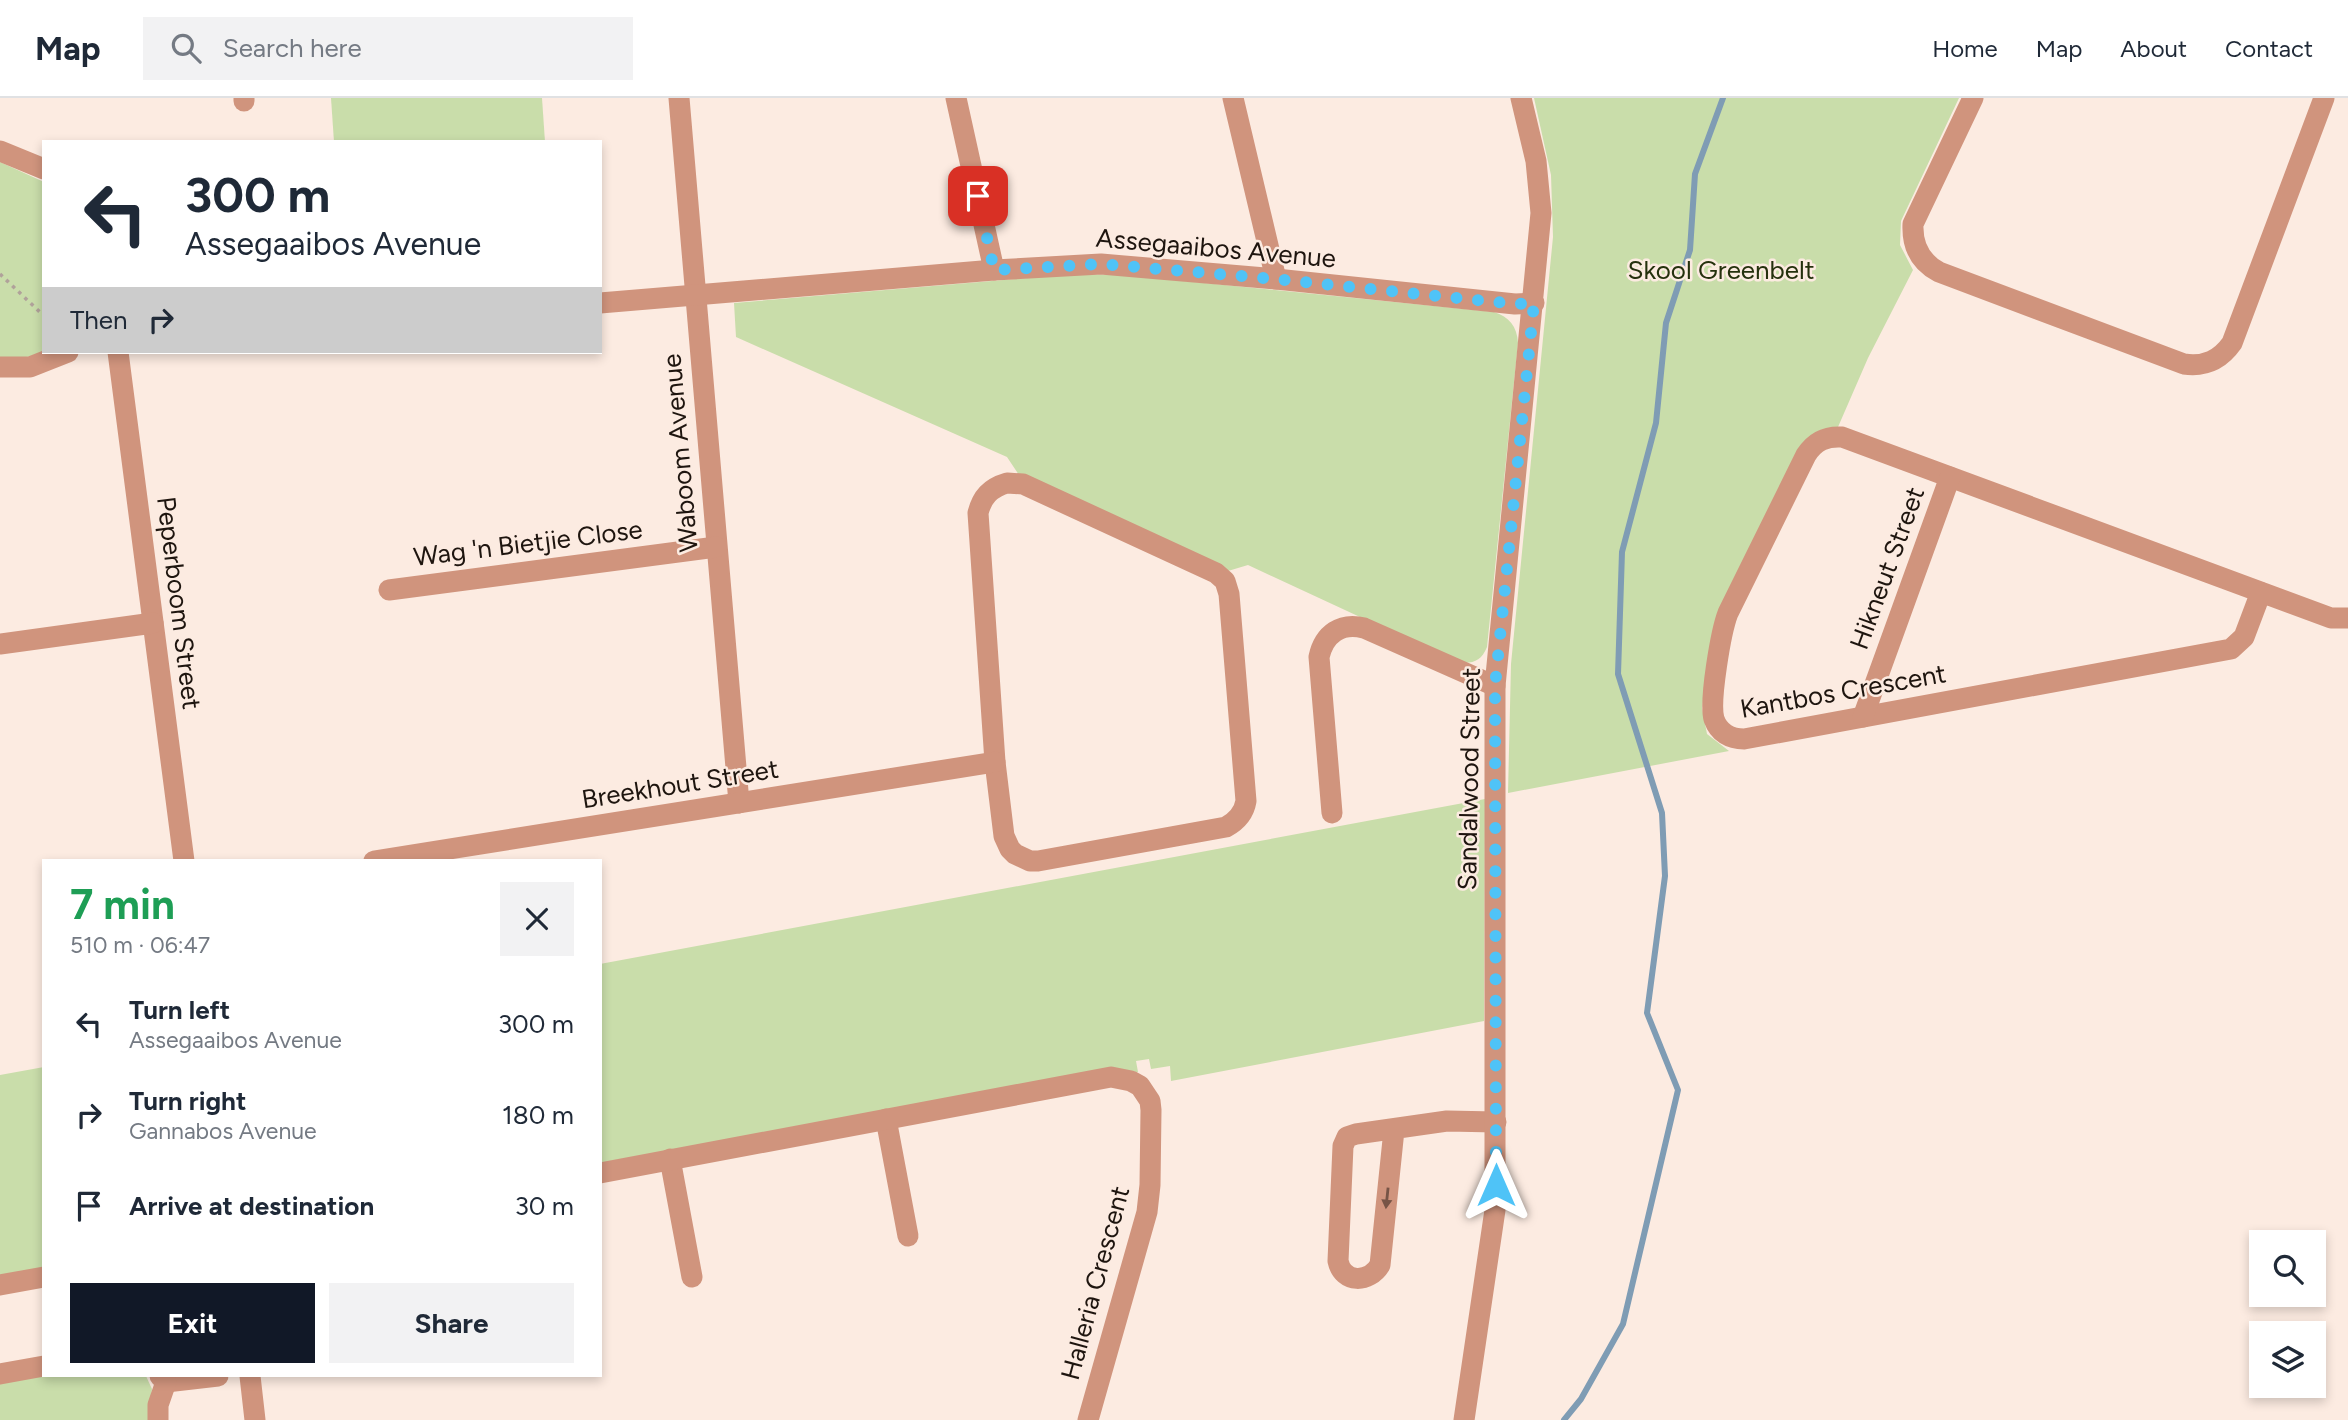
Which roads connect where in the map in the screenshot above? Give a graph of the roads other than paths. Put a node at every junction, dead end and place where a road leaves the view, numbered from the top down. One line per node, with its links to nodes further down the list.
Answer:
1 (679, 98): 11 (street, Waboom Avenue)
2 (956, 98): 9 (street)
3 (1233, 98): 10 (street)
4 (1521, 98): 13 (street, Sandalwood Street)
5 (1973, 98): 6 (street)
6 (2324, 98)
7 (0, 150): 8 (street)
8 (42, 168)
9 (994, 270): 10 (street, Assegaaibos Avenue); 11 (street, Assegaaibos Avenue)
10 (1276, 279): 13 (street, Assegaaibos Avenue)
11 (695, 295): 12 (street, Assegaaibos Avenue); 18 (street, Waboom Avenue)
12 (602, 303)
13 (1534, 303): 24 (street, Sandalwood Street)
14 (63, 354): 16 (street)
15 (118, 354): 22 (street, Peperboom Street)
16 (0, 368)
17 (1950, 477): 20 (street, Kantbos Crescent); 25 (street, Hikneut Street); 25 (street, Kantbos Crescent)
18 (716, 547): 19 (street, Wag 'n Bietjie Close); 27 (street, Waboom Avenue)
19 (389, 590)
20 (2261, 592): 21 (street, Kantbos Crescent); 25 (street, Kantbos Crescent)
21 (2348, 618)
22 (153, 623): 23 (street); 29 (street, Peperboom Street)
23 (0, 644)
24 (1495, 686): 28 (street); 32 (street, Sandalwood Street)
25 (1863, 718)
26 (995, 762): 26 (street); 27 (street, Breekhout Street)
27 (738, 803): 30 (street, Breekhout Street)
28 (1332, 813)
29 (184, 859)
30 (386, 859)
31 (886, 1119): 34 (street, Halleria Crescent); 36 (street); 47 (street, Halleria Crescent)
32 (1496, 1122): 33 (street); 48 (street, Sandalwood Street)
33 (1394, 1130): 33 (street, one-way to 33)
34 (670, 1160): 35 (street, Halleria Crescent); 38 (street)
35 (602, 1172)
36 (908, 1237)
37 (42, 1277): 39 (street)
38 (692, 1277)
39 (0, 1285)
40 (42, 1366): 41 (street)
41 (0, 1374)
42 (200, 1377): 44 (street)
43 (250, 1377): 46 (street)
44 (163, 1379): 45 (street)
45 (158, 1420)
46 (255, 1420)
47 (1088, 1420)
48 (1464, 1420)

